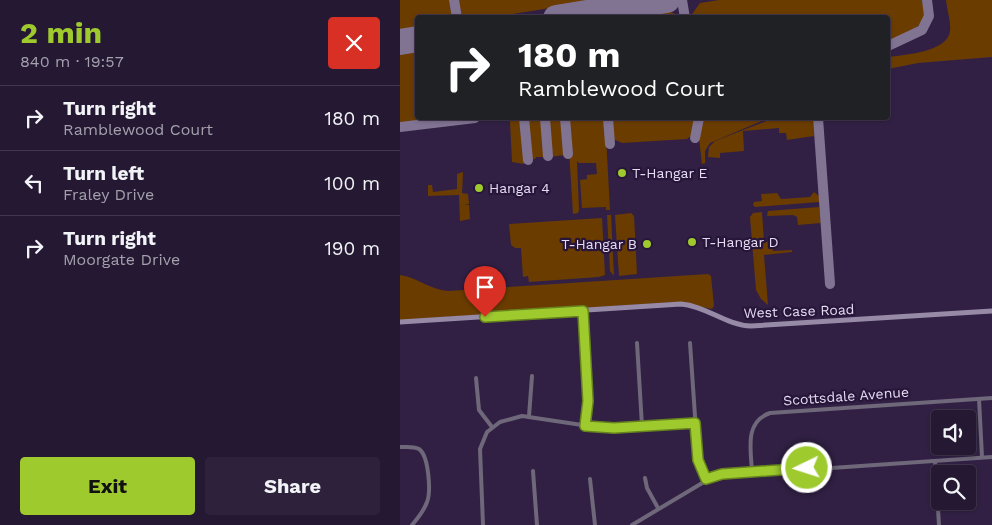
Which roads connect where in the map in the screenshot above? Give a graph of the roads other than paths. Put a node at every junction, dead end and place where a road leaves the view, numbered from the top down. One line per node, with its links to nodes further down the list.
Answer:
1 (583, 311): 2 (main road, West Case Road); 3 (main road, West Case Road); 12 (street)
2 (992, 312)
3 (400, 322)
4 (690, 342): 11 (street)
5 (637, 343): 13 (street)
6 (532, 376): 10 (street)
7 (476, 378): 14 (street)
8 (992, 398): 9 (street, Scottsdale Avenue)
9 (979, 399): 16 (street); 20 (street, Scottsdale Avenue)
10 (529, 416): 12 (street); 14 (street)
11 (695, 423): 13 (street); 23 (street)
12 (585, 426): 13 (street)
13 (642, 426)
14 (492, 427): 26 (street)
15 (400, 447): 25 (street)
16 (982, 457): 17 (street); 18 (street)
17 (992, 457)
18 (935, 460): 20 (street); 30 (street)
19 (533, 471): 27 (street)
20 (752, 472): 23 (street)
21 (645, 478): 24 (street)
22 (590, 479): 28 (street)
23 (706, 479): 24 (street)
24 (658, 508): 29 (street)
25 (412, 525)
26 (483, 525)
27 (537, 525)
28 (595, 525)
29 (634, 525)
30 (939, 525)

